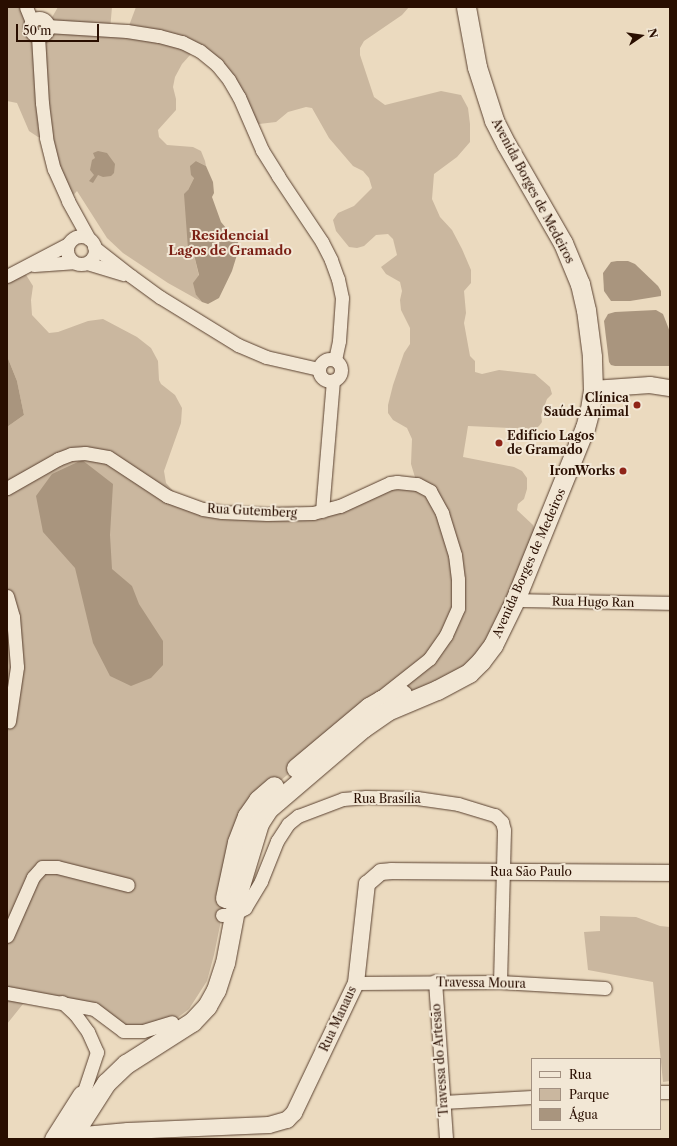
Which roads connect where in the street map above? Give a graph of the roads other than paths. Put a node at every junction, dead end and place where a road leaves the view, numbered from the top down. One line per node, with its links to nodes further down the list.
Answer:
1 (26, 7): 3 (street)
2 (466, 7): 18 (main road, Avenida Borges de Medeiros)
3 (32, 22): 4 (street); 5 (street)
4 (47, 26): 5 (street); 14 (street)
5 (38, 36): 6 (street)
6 (68, 201): 7 (street); 8 (street)
7 (72, 241): 8 (street); 9 (street); 11 (street)
8 (92, 243): 10 (street); 13 (street)
9 (73, 262): 10 (street); 11 (street)
10 (87, 263): 13 (street)
11 (27, 266): 12 (street)
12 (7, 276)
13 (131, 276): 15 (street)
14 (335, 360): 15 (street); 16 (street)
15 (319, 369): 16 (street)
16 (334, 380): 20 (street)
17 (670, 388): 18 (street)
18 (593, 389): 22 (main road, Avenida Borges de Medeiros)
19 (7, 488): 20 (street, Rua Gutemberg)
20 (322, 511): 25 (street, Rua Gutemberg)
21 (7, 596): 27 (street)
22 (515, 600): 23 (street, Rua Hugo Ran); 24 (main road, Avenida Borges de Medeiros)
23 (670, 603)
24 (438, 690): 25 (main road, Avenida Borges de Medeiros); 26 (main road, Avenida Borges de Medeiros)
25 (392, 692): 26 (main road)
26 (373, 713): 32 (main road, Avenida Borges de Medeiros)
27 (9, 721)
28 (392, 871): 29 (street, Rua São Paulo); 36 (street, Rua Manaus)
29 (504, 871): 30 (street, Rua São Paulo); 32 (street, Rua Brasília); 35 (street, Rua Brasília)
30 (670, 873)
31 (128, 886): 33 (street)
32 (236, 908): 40 (main road, Avenida Borges de Medeiros); 44 (main road, Avenida Borges de Medeiros)
33 (7, 936)
34 (435, 981): 35 (street, Travessa Moura); 36 (street, Travessa Moura); 43 (street, Travessa do Artesão)
35 (500, 982): 37 (street, Travessa Moura)
36 (356, 983): 44 (street, Rua Manaus)
37 (605, 988)
38 (7, 993): 39 (street)
39 (62, 1002): 40 (street); 41 (street)
40 (172, 1022): 41 (main road, Avenida Borges de Medeiros)
41 (83, 1094): 45 (main road, Avenida Borges de Medeiros)
42 (531, 1097): 43 (street)
43 (443, 1102): 46 (street, Travessa do Artesão)
44 (68, 1138)
45 (54, 1139)
46 (446, 1139)

